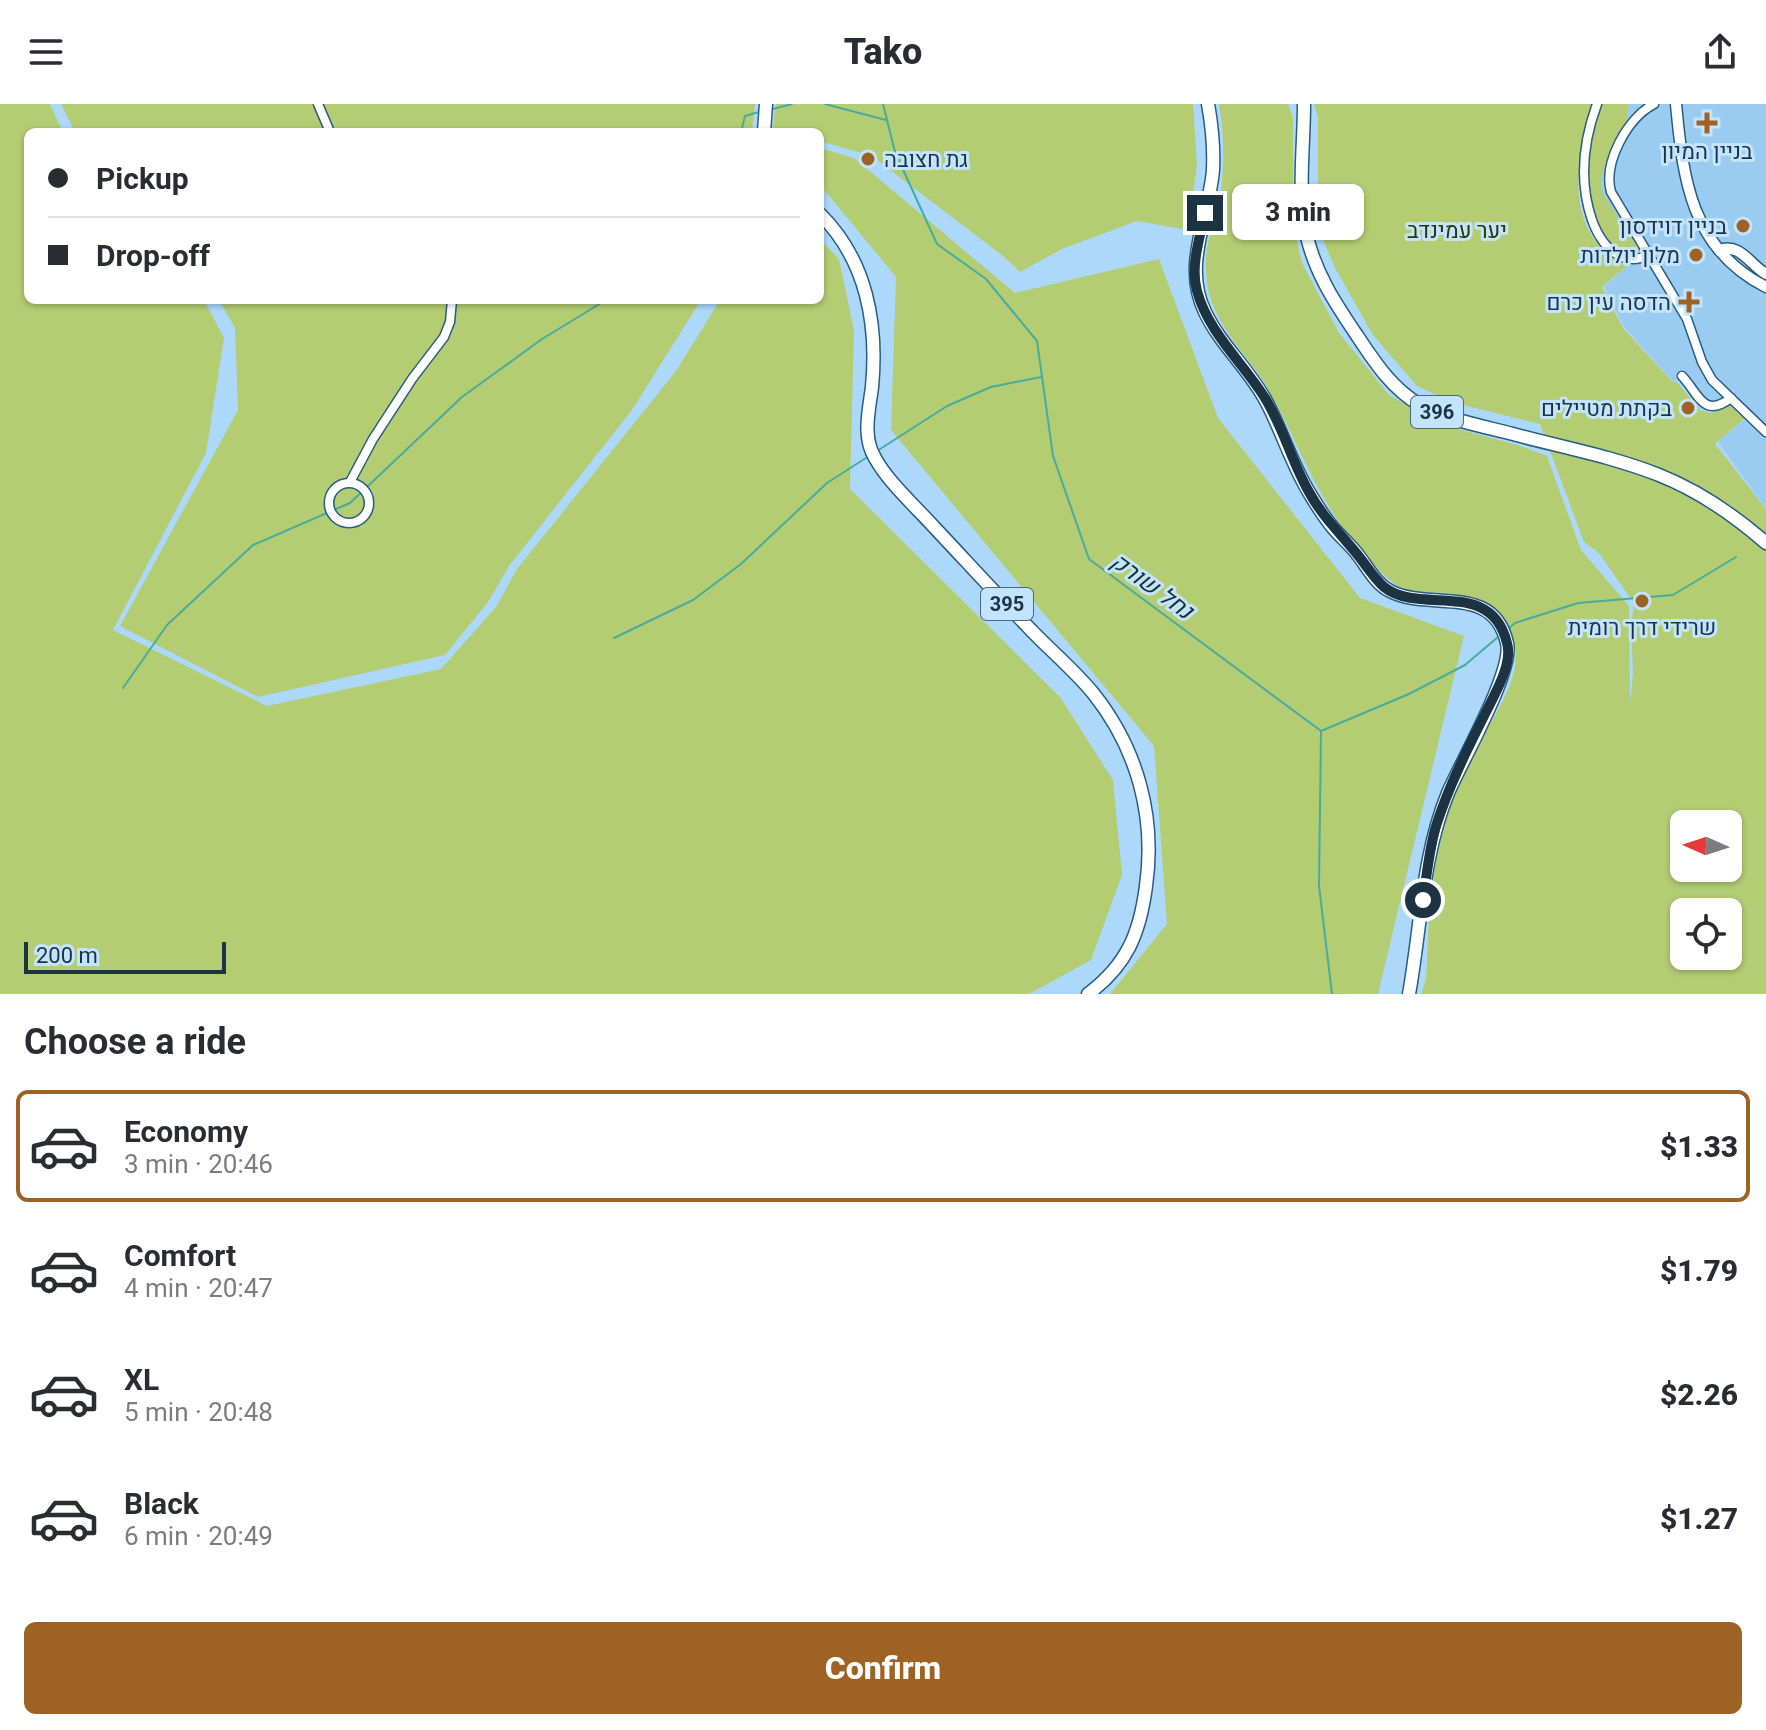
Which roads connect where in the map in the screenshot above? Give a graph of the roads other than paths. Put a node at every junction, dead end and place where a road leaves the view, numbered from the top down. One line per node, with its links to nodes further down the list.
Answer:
1 (318, 104): 8 (street)
2 (766, 104): 9 (main road)
3 (1208, 104): 22 (main road)
4 (1304, 104): 20 (main road, 396)
5 (1597, 104): 12 (street)
6 (1654, 104): 12 (street)
7 (1676, 104): 11 (street)
8 (328, 128)
9 (764, 128)
10 (824, 218): 21 (main road, 395)
11 (1719, 250): 13 (street); 14 (street)
12 (1648, 255): 17 (street)
13 (1766, 274)
14 (1766, 287)
15 (452, 304): 19 (street)
16 (1682, 376): 17 (street)
17 (1731, 398): 18 (street)
18 (1766, 432)
19 (350, 482): 19 (street)
20 (1766, 543)
21 (1088, 994)
22 (1409, 994)

